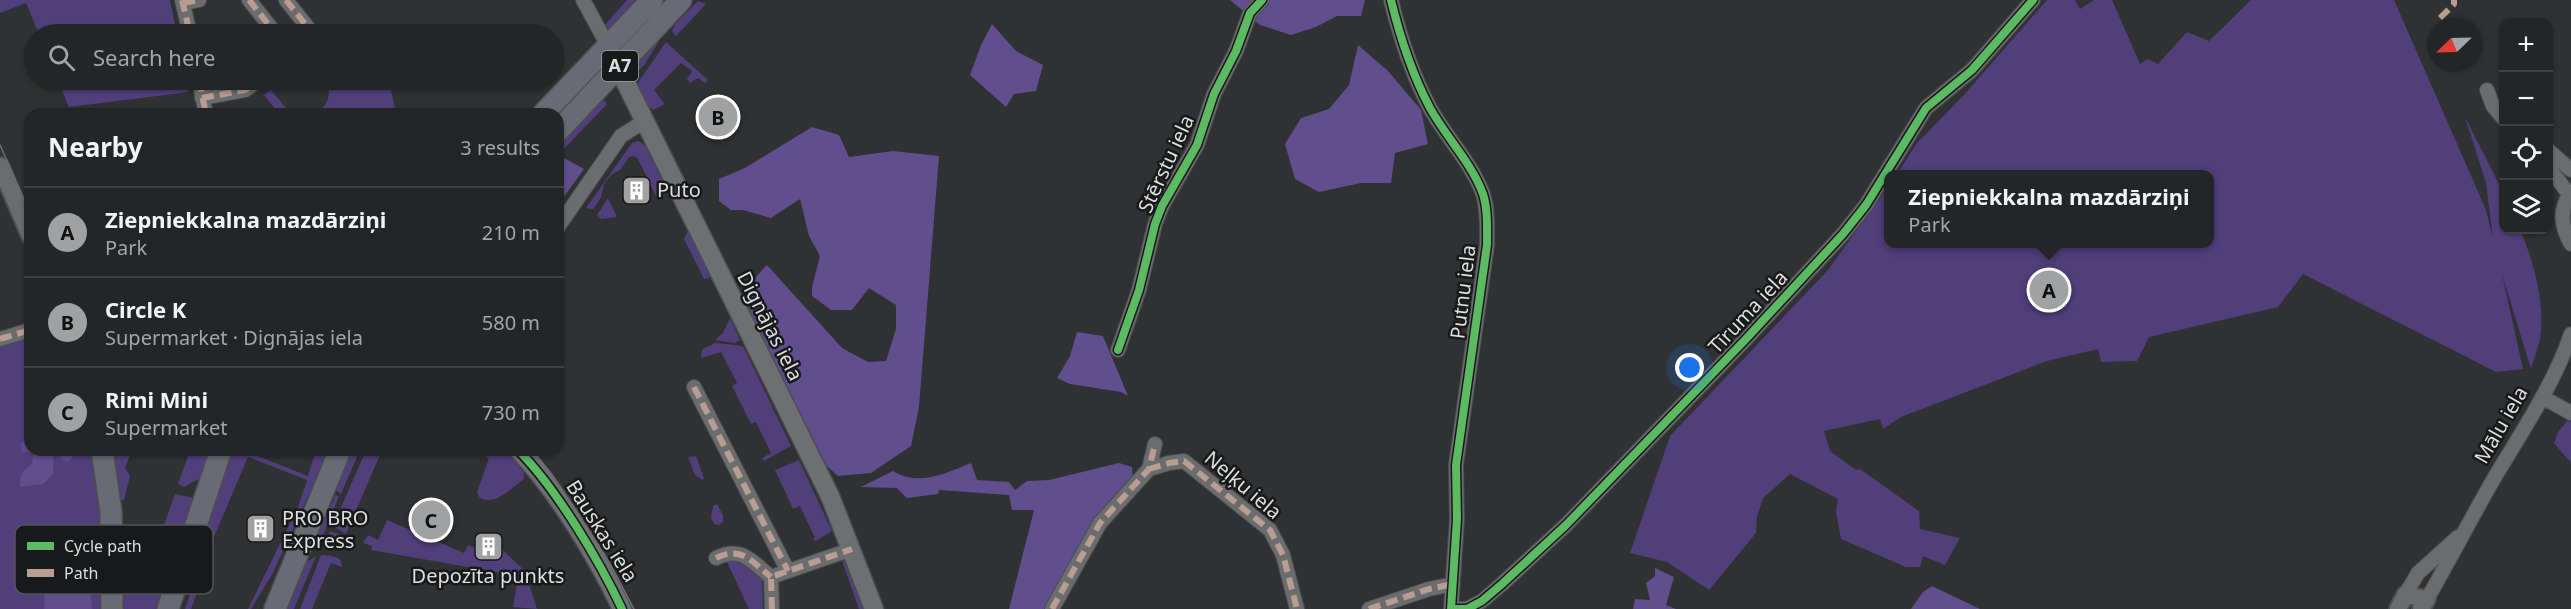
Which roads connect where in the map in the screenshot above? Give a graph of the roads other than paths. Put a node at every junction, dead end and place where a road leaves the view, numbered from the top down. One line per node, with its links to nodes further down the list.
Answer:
1 (200, 0): 10 (street)
2 (249, 0): 12 (street)
3 (286, 0): 13 (street)
4 (583, 0): 14 (street)
5 (652, 0): 14 (highway, A7)
6 (681, 0): 15 (highway, A7)
7 (1262, 0): 38 (street, Stērstu iela)
8 (1391, 0): 55 (street, Putnu iela)
9 (2033, 0): 27 (street, Tīruma iela)
10 (183, 2): 11 (street)
11 (188, 24)
12 (266, 24)
13 (304, 24)
14 (608, 46): 21 (highway, A7)
15 (618, 67): 23 (main road, Dignājas iela); 24 (highway, A7)
16 (201, 90): 18 (street)
17 (245, 90): 18 (street)
18 (202, 98): 20 (street)
19 (2499, 101): 22 (street)
20 (204, 108)
21 (549, 108)
22 (2499, 113)
23 (644, 122): 32 (street); 51 (main road, Dignājas iela)
24 (564, 125)
25 (2553, 154): 28 (street)
26 (0, 166): 33 (street)
27 (1888, 170)
28 (2571, 170)
29 (2553, 173): 31 (street)
30 (1884, 176): 69 (street, Tīruma iela)
31 (2570, 193): 34 (street)
32 (564, 218)
33 (24, 222)
34 (2571, 244)
35 (24, 332): 37 (street)
36 (2571, 334): 40 (street, Mālu iela)
37 (0, 339)
38 (1118, 350)
39 (694, 387): 53 (street)
40 (2542, 397): 41 (street); 50 (street, Mālu iela)
41 (2571, 412)
42 (1155, 444): 47 (street)
43 (103, 456): 48 (highway)
44 (219, 456): 49 (highway)
45 (338, 456): 62 (highway)
46 (523, 456): 63 (main road, Bauskas iela)
47 (1149, 469): 66 (street); 67 (street, Neļķu iela)
48 (111, 525)
49 (196, 525)
50 (2462, 533): 58 (street, Mālu iela); 59 (street, Mālu iela)
51 (852, 549): 53 (street); 65 (main road, Dignājas iela)
52 (716, 558): 54 (street)
53 (788, 572): 54 (street)
54 (771, 577): 64 (street)
55 (1453, 584): 68 (street); 69 (street, Putnu iela)
56 (112, 594): 60 (highway)
57 (173, 594): 61 (highway)
58 (2401, 602): 59 (street, Mālu iela)
59 (2424, 604)
60 (112, 609)
61 (168, 609)
62 (275, 609)
63 (622, 609)
64 (772, 609)
65 (874, 609)
66 (1052, 609)
67 (1297, 609)
68 (1369, 609)
69 (1452, 609)

